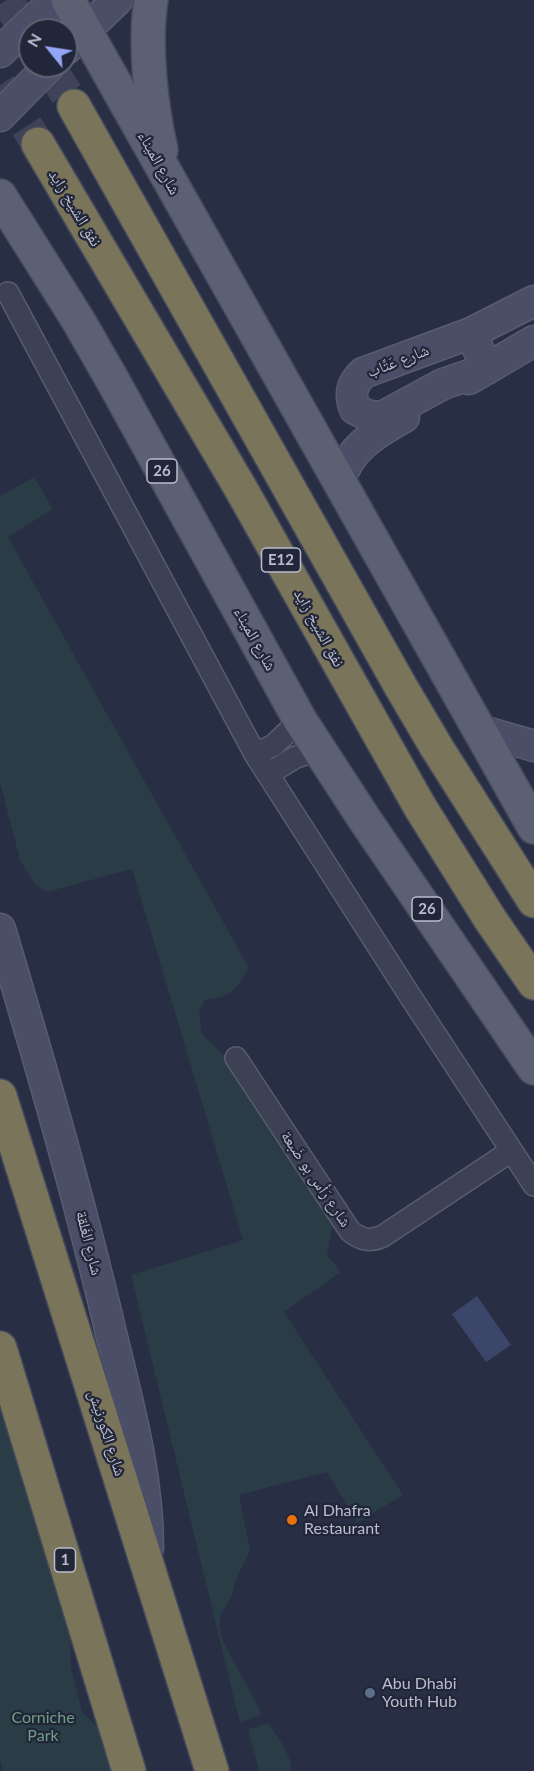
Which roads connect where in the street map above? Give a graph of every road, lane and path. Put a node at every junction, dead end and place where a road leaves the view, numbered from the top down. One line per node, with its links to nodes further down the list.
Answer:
1 (55, 0): 5 (main road)
2 (68, 0): 4 (main road, شارع الميناء)
3 (151, 0): 10 (main road)
4 (93, 18): 10 (main road, شارع الميناء)
5 (0, 52)
6 (37, 78): 8 (main road)
7 (74, 106): 26 (highway, E12)
8 (0, 116)
9 (38, 144): 28 (highway, نفق الشيخ زايد / E12)
10 (169, 180): 18 (main road, شارع الميناء)
11 (0, 196): 12 (main road, شارع الميناء / 26)
12 (11, 229): 19 (main road, شارع الميناء / 26)
13 (8, 293): 23 (street)
14 (534, 301): 15 (main road, شارع عَتَّاب)
15 (471, 333): 17 (main road); 17 (main road, شارع عَتَّاب)
16 (534, 341): 17 (main road, شارع عَتَّاب)
17 (487, 369): 18 (main road, شارع عَتَّاب)
18 (339, 483): 20 (main road, شارع الميناء)
19 (300, 720): 22 (main road, شارع الميناء / 26); 23 (street)
20 (479, 730): 21 (main road); 25 (main road, شارع الميناء)
21 (534, 746)
22 (319, 750): 24 (street); 30 (main road, شارع الميناء / 26)
23 (255, 754): 24 (street)
24 (268, 774): 32 (street)
25 (534, 827)
26 (534, 901)
27 (0, 929): 35 (main road, شارع الغَلقة)
28 (534, 983)
29 (236, 1058): 32 (street, شارع رَأس بو ضَبعة)
30 (534, 1068)
31 (0, 1096): 35 (highway, شارع الكورنيش)
32 (512, 1151): 33 (street)
33 (534, 1185)
34 (0, 1348): 36 (highway, 1)
35 (148, 1563): 37 (highway, شارع الكورنيش)
36 (129, 1771)
37 (212, 1771)

